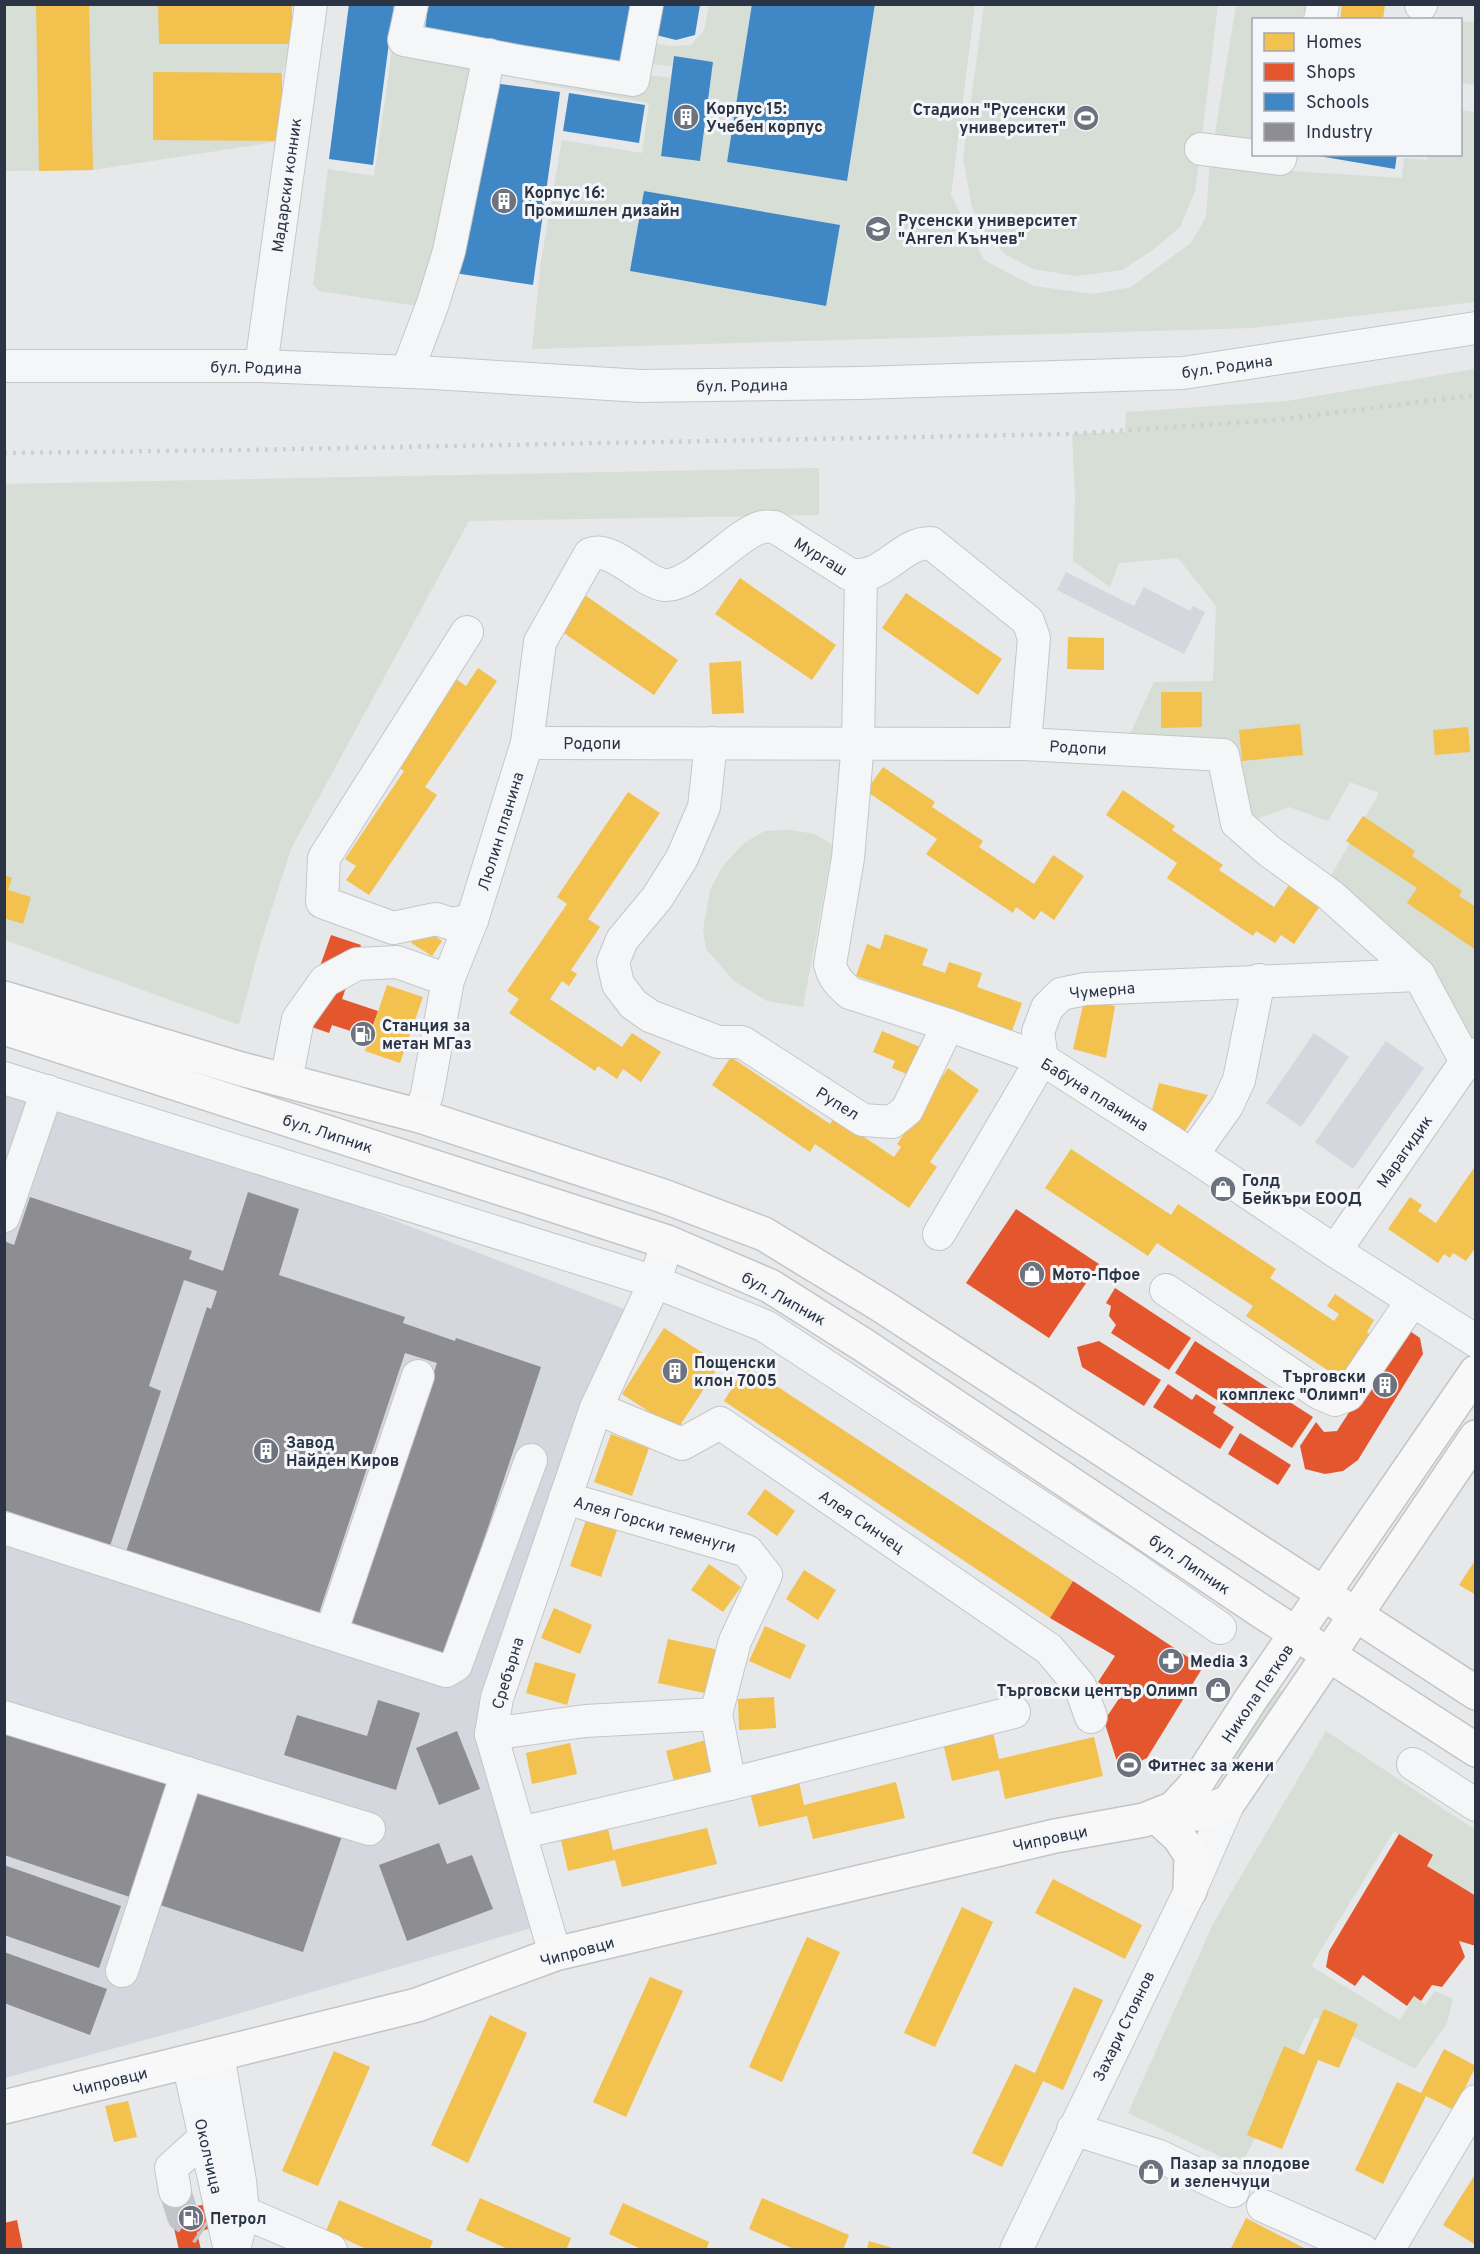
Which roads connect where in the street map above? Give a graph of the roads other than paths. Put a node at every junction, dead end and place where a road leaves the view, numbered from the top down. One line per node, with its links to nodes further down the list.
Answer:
1 (311, 4): 11 (street, Мадарски конник)
2 (412, 4): 4 (street)
3 (647, 4): 4 (street)
4 (489, 56): 12 (street)
5 (1201, 149): 6 (street)
6 (1252, 155)
7 (1256, 156): 8 (street)
8 (1281, 156)
9 (1476, 328): 12 (street, бул. Родина)
10 (4, 366): 11 (street, бул. Родина)
11 (261, 366): 12 (street, бул. Родина)
12 (407, 372)
13 (590, 554): 14 (street, Мургаш); 17 (street, Люлин планина)
14 (861, 577): 16 (street); 19 (street, Мургаш)
15 (467, 632): 20 (street)
16 (858, 742): 18 (street, Родопи); 19 (street, Родопи); 25 (street, Бабуна планина)
17 (527, 743): 18 (street, Родопи); 20 (street, Люлин планина)
18 (711, 743): 25 (street, Рупел)
19 (1025, 744): 21 (street, Родопи)
20 (472, 920): 22 (street, Люлин планина)
21 (1419, 975): 23 (street, Чумерна); 27 (street, Родопи)
22 (448, 980): 30 (street); 32 (street, Люлин планина)
23 (1259, 980): 28 (street, Чумерна); 33 (street)
24 (4, 998): 30 (main road)
25 (948, 1024): 28 (street, Бабуна планина)
26 (4, 1028): 36 (main road, бул. Липник)
27 (1471, 1058): 37 (street, Марагидик)
28 (1042, 1059): 33 (street, Бабуна планина); 35 (street)
29 (4, 1078): 31 (street)
30 (286, 1081): 32 (main road)
31 (47, 1091): 34 (street); 38 (street)
32 (420, 1116): 49 (main road)
33 (1192, 1155): 37 (street, Бабуна планина)
34 (4, 1216)
35 (939, 1234)
36 (667, 1242): 38 (street, Сребърна); 53 (main road, бул. Липник)
37 (1335, 1251): 40 (street, Бабуна планина)
38 (655, 1282): 44 (street, Сребърна); 51 (street)
39 (1166, 1290): 40 (street)
40 (1412, 1301): 41 (street, Бабуна планина)
41 (1476, 1341)
42 (1476, 1371): 49 (main road, Никола Петков)
43 (418, 1376): 52 (street)
44 (596, 1408): 47 (street, Сребърна); 59 (street, Алея Синчец)
45 (1476, 1437): 50 (main road)
46 (531, 1460): 52 (street)
47 (565, 1498): 57 (street, Алея Горски теменуги); 60 (street, Сребърна)
48 (4, 1528): 52 (street)
49 (1325, 1594): 50 (main road); 53 (main road, Никола Петков)
50 (1356, 1614): 54 (main road); 55 (main road)
51 (1220, 1628)
52 (331, 1633)
53 (1297, 1634): 54 (main road, бул. Липник); 67 (main road, Никола Петков)
54 (1329, 1655): 61 (main road, бул. Липник); 65 (main road)
55 (1476, 1692)
56 (1014, 1712): 64 (street)
57 (716, 1714): 60 (street); 64 (street, Алея Горски теменуги)
58 (4, 1717): 63 (street)
59 (1091, 1717)
60 (491, 1734): 69 (street, Сребърна)
61 (1476, 1750)
62 (1413, 1764): 66 (street)
63 (188, 1773): 68 (street); 72 (street)
64 (730, 1784): 69 (street)
65 (1229, 1802): 67 (main road); 70 (street, Захари Стоянов)
66 (1476, 1805)
67 (1156, 1816): 70 (main road); 71 (main road, Чипровци)
68 (369, 1829)
69 (520, 1833): 71 (street, Сребърна)
70 (1190, 1891): 76 (street, Захари Стоянов)
71 (555, 1954): 73 (main road, Чипровци)
72 (122, 1971)
73 (202, 2059): 75 (main road, Чипровци); 77 (street, Околчица); 81 (street)
74 (1476, 2101): 87 (street)
75 (4, 2107)
76 (1073, 2129): 79 (street); 85 (street, Захари Стоянов)
77 (204, 2138): 78 (street); 82 (street, Околчица)
78 (175, 2191)
79 (1233, 2192)
80 (1263, 2206): 86 (street)
81 (243, 2212): 83 (street); 84 (street)
82 (229, 2250)
83 (234, 2250)
84 (331, 2250)
85 (1016, 2250)
86 (1362, 2250)
87 (1388, 2250)

